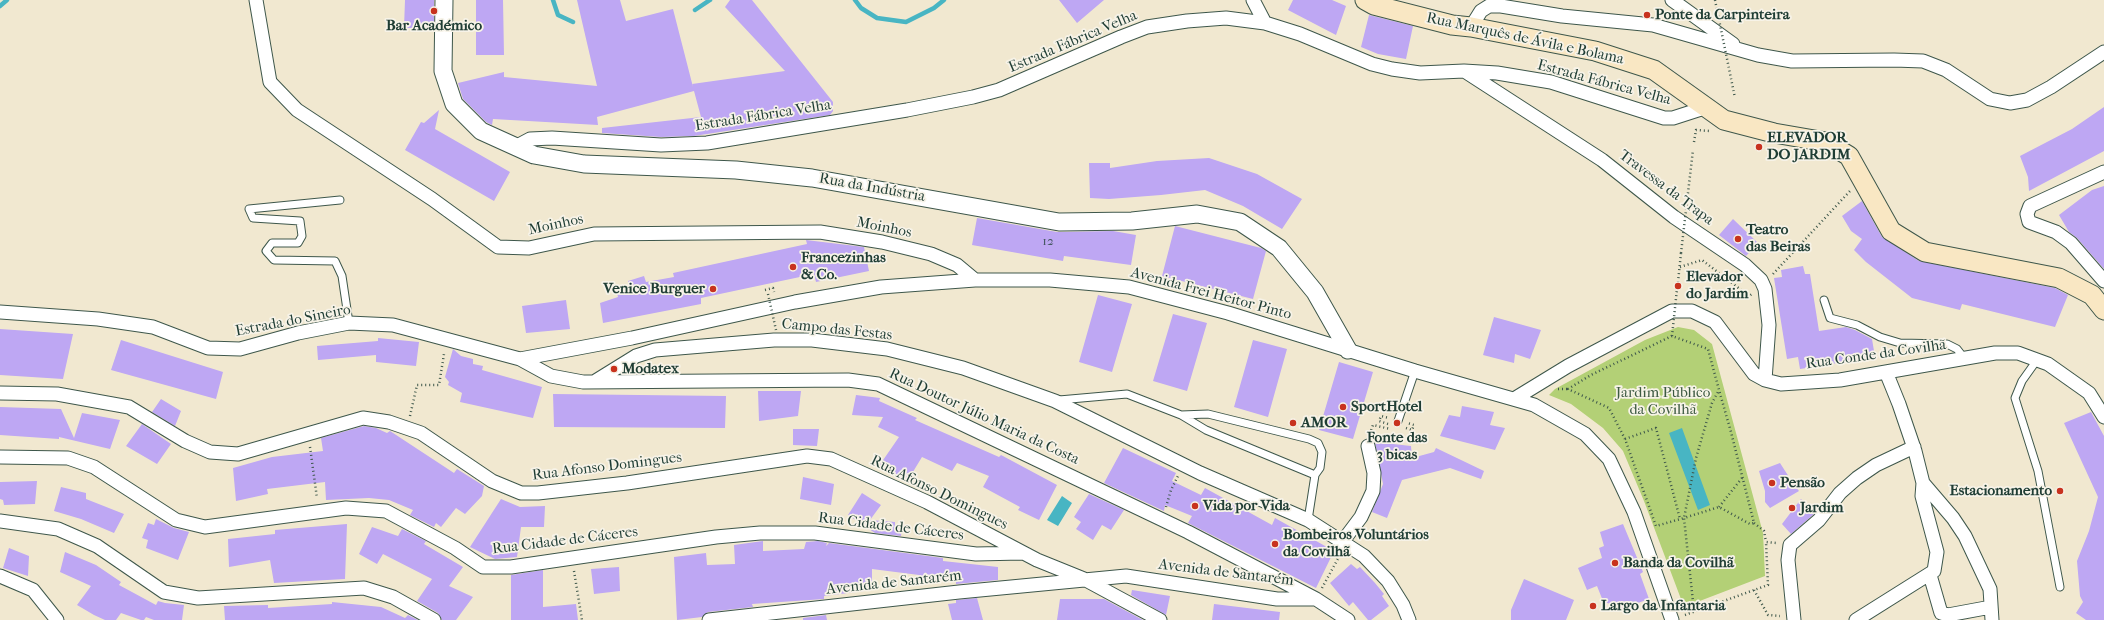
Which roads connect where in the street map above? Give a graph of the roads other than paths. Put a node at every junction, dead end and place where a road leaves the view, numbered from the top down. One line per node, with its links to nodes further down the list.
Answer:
1 (256, 0): 15 (street, Moinhos)
2 (444, 0): 12 (street, Rua da Indústria)
3 (1253, 0): 6 (street)
4 (1364, 0): 7 (main road, Rua Marquês de Ávila e Bolama)
5 (1672, 0): 8 (street)
6 (1266, 23): 10 (street, Estrada Fábrica Velha); 12 (street, Estrada Fábrica Velha)
7 (1471, 27): 8 (street); 11 (main road, Rua Marquês de Ávila e Bolama)
8 (1741, 50): 9 (street)
9 (2104, 52)
10 (1464, 71): 11 (street, Estrada Fábrica Velha); 27 (street, Travessa da Trapa)
11 (1704, 108): 18 (main road, Rua Marquês de Ávila e Bolama)
12 (515, 146): 21 (street, Rua da Indústria)
13 (2104, 172): 16 (street)
14 (340, 200): 20 (lane)
15 (975, 280): 21 (street, Avenida Frei Heitor Pinto); 23 (street, Avenida Frei Heitor Pinto)
16 (2104, 281)
17 (1824, 300): 22 (lane)
18 (2104, 310)
19 (0, 312): 20 (street, Estrada do Sineiro)
20 (349, 324): 23 (street, Estrada do Sineiro)
21 (1348, 350): 25 (street, Avenida Frei Heitor Pinto)
22 (1964, 358): 24 (street, Rua Conde da Covilhã); 26 (street, Rua Conde da Covilhã)
23 (520, 359): 28 (street, Rua Doutor Júlio Maria da Costa)
24 (2037, 360): 33 (street, Rua Conde da Covilhã); 47 (lane)
25 (1415, 371): 30 (street, Avenida Frei Heitor Pinto); 34 (lane)
26 (1886, 372): 27 (street, Rua Conde da Covilhã); 36 (street)
27 (1765, 380): 30 (street, Rua Conde da Covilhã)
28 (594, 382): 31 (street, Campo das Festas); 48 (street, Rua Doutor Júlio Maria da Costa)
29 (0, 393): 43 (street, Rua Afonso Domingues)
30 (1514, 399): 51 (street, Avenida Frei Heitor Pinto)
31 (1055, 401): 32 (lane); 40 (street, Campo das Festas)
32 (1181, 415): 38 (lane); 38 (lane)
33 (2104, 417)
34 (1398, 420)
35 (1368, 446): 42 (street)
36 (1914, 446): 39 (street); 52 (street)
37 (0, 457): 43 (street, Rua Cidade de Cáceres)
38 (1314, 475): 40 (lane)
39 (1923, 483): 44 (street); 49 (street)
40 (1308, 520): 42 (street, Campo das Festas)
41 (0, 521): 54 (street)
42 (1345, 542): 58 (street, Campo das Festas)
43 (1024, 553): 46 (street, Rua Afonso Domingues)
44 (1930, 575): 49 (street); 50 (street)
45 (0, 576): 53 (street)
46 (1084, 579): 48 (street, Avenida de Santarém); 55 (street, Avenida de Santarém); 56 (street)
47 (2060, 587)
48 (1316, 598): 57 (street, Rua Doutor Júlio Maria da Costa)
49 (1990, 607): 60 (street)
50 (1874, 615): 59 (street)
51 (1671, 618)
52 (1794, 618)
53 (57, 620)
54 (434, 620)
55 (708, 620)
56 (1160, 620)
57 (1348, 620)
58 (1409, 620)
59 (1856, 620)
60 (1992, 620)

